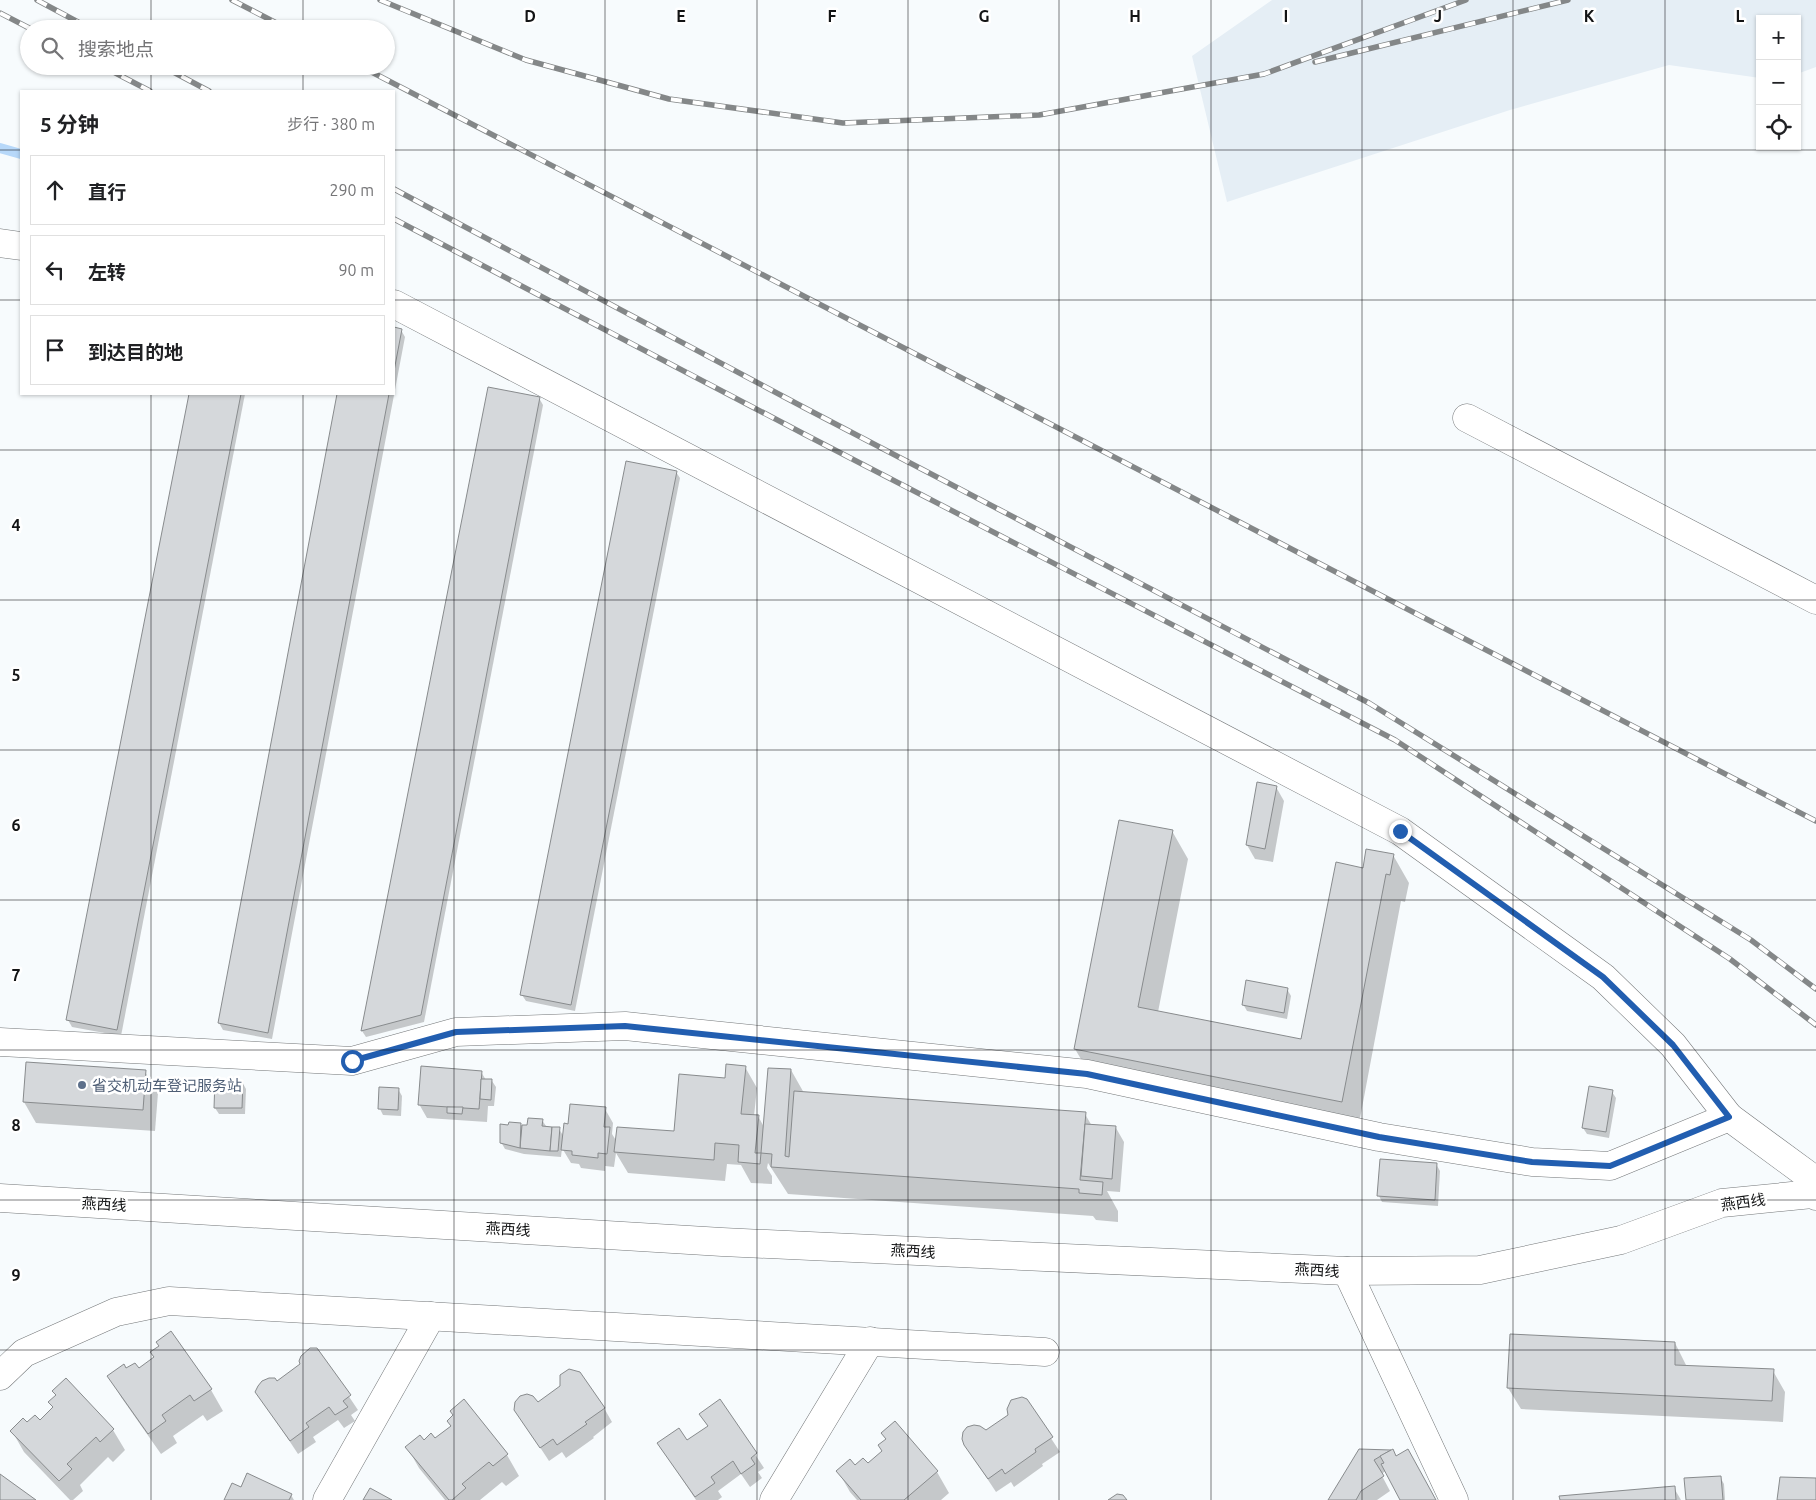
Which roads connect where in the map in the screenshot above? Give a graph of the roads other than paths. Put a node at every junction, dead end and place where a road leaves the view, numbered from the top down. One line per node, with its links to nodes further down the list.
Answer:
1 (0, 243): 2 (street)
2 (20, 246)
3 (395, 305): 7 (street)
4 (1467, 418): 5 (street)
5 (1816, 600)
6 (0, 1042): 7 (street)
7 (1729, 1117): 8 (street)
8 (1816, 1181)
9 (1816, 1196): 11 (street, 燕西线)
10 (0, 1198): 11 (street, 燕西线)
11 (1348, 1271): 18 (street)
12 (431, 1316): 13 (street); 15 (street); 16 (street)
13 (870, 1342): 14 (street); 17 (street)
14 (1045, 1352)
15 (0, 1376)
16 (327, 1500)
17 (774, 1500)
18 (1454, 1500)

